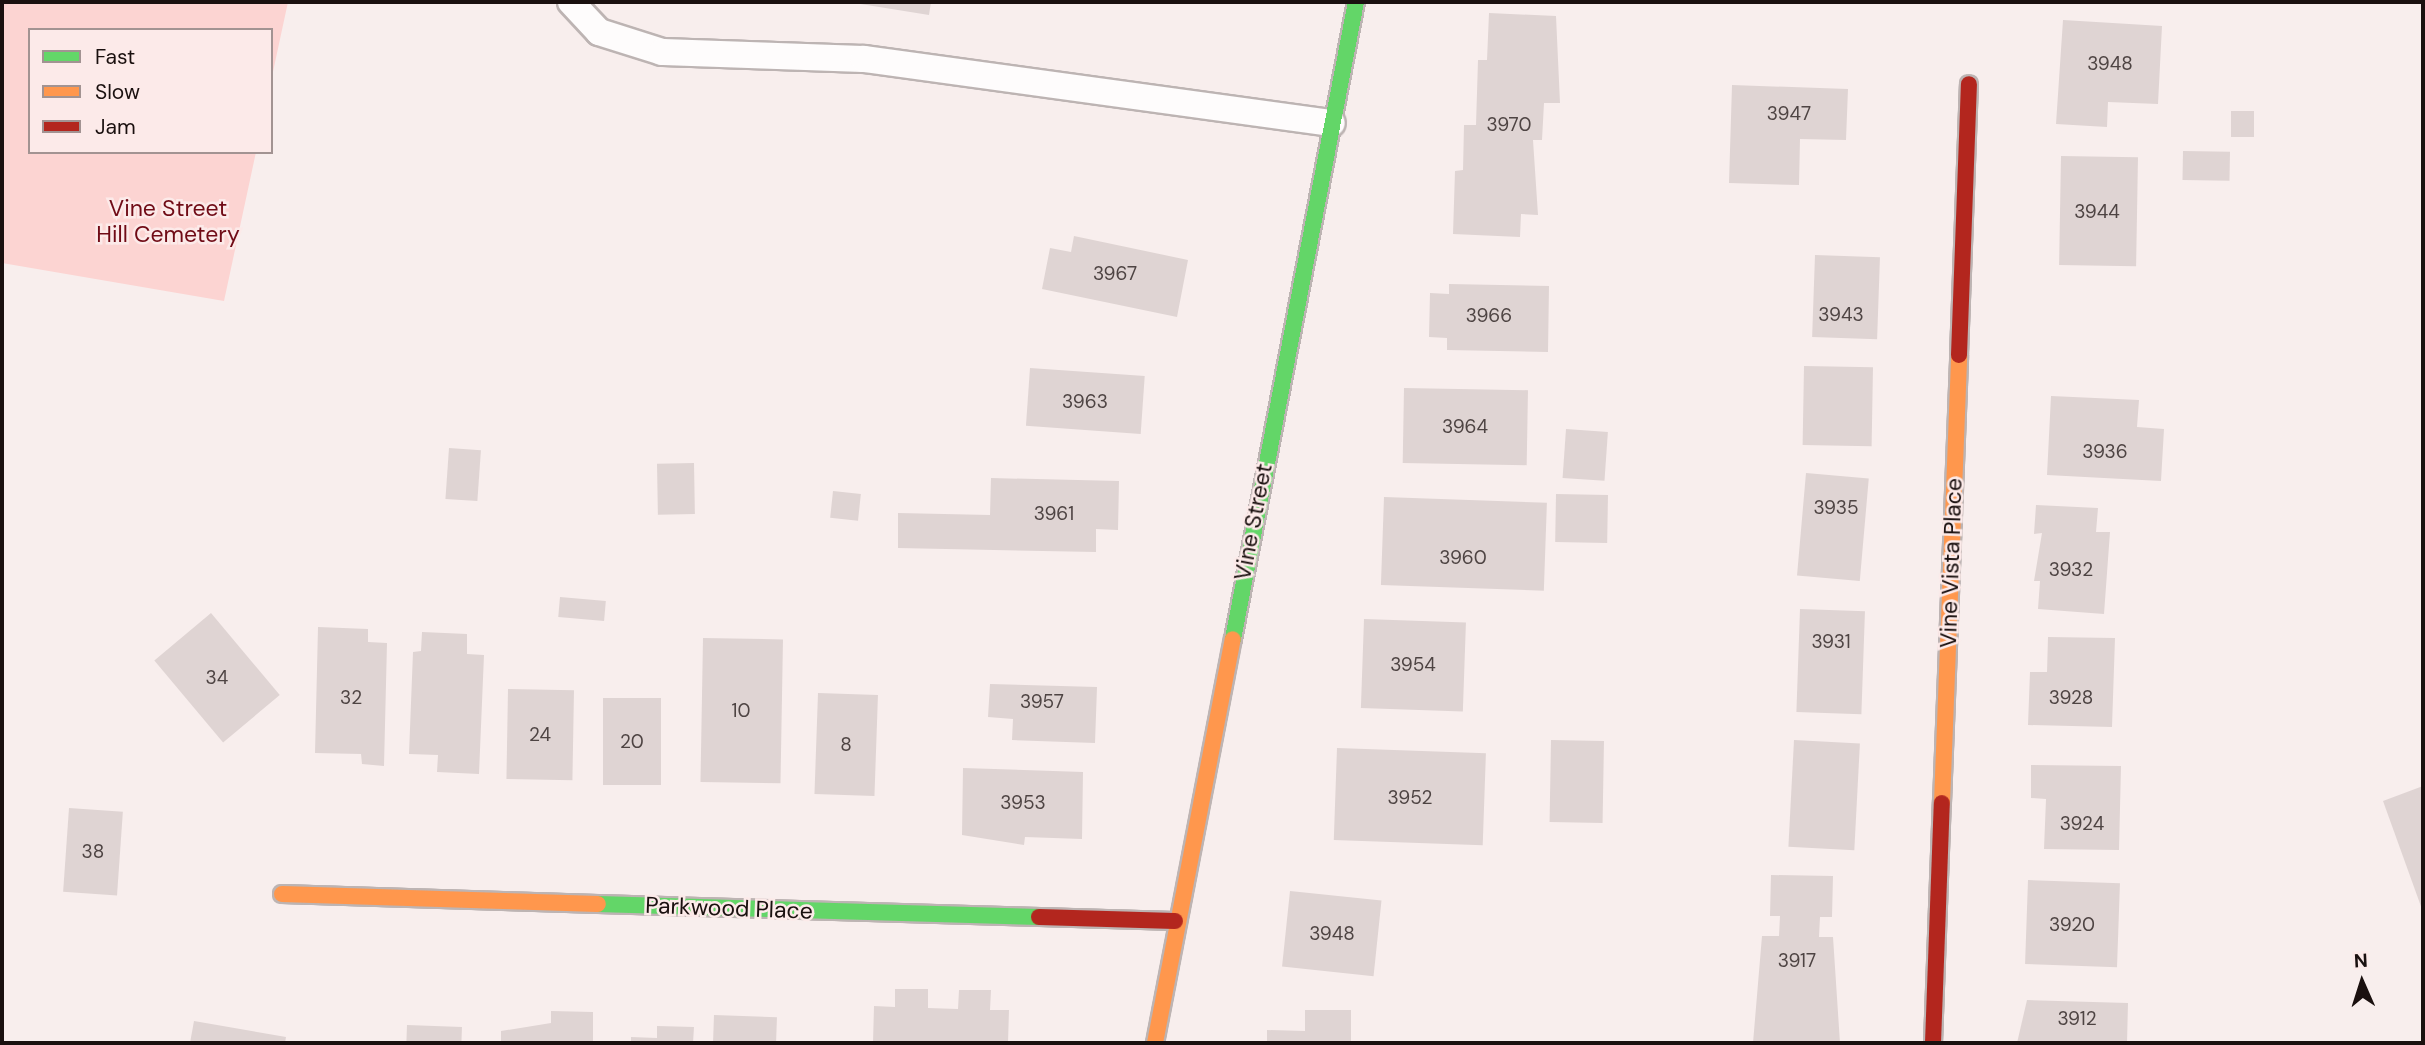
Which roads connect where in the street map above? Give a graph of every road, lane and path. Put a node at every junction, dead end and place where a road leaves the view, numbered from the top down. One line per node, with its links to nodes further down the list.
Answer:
1 (571, 2): 4 (lane)
2 (1356, 2): 4 (street, Vine Street)
3 (1969, 84): 8 (street, Vine Vista Place)
4 (1332, 123): 6 (street, Vine Street)
5 (282, 894): 6 (street, Parkwood Place)
6 (1175, 921): 7 (street, Vine Street)
7 (1155, 1043)
8 (1933, 1043)

